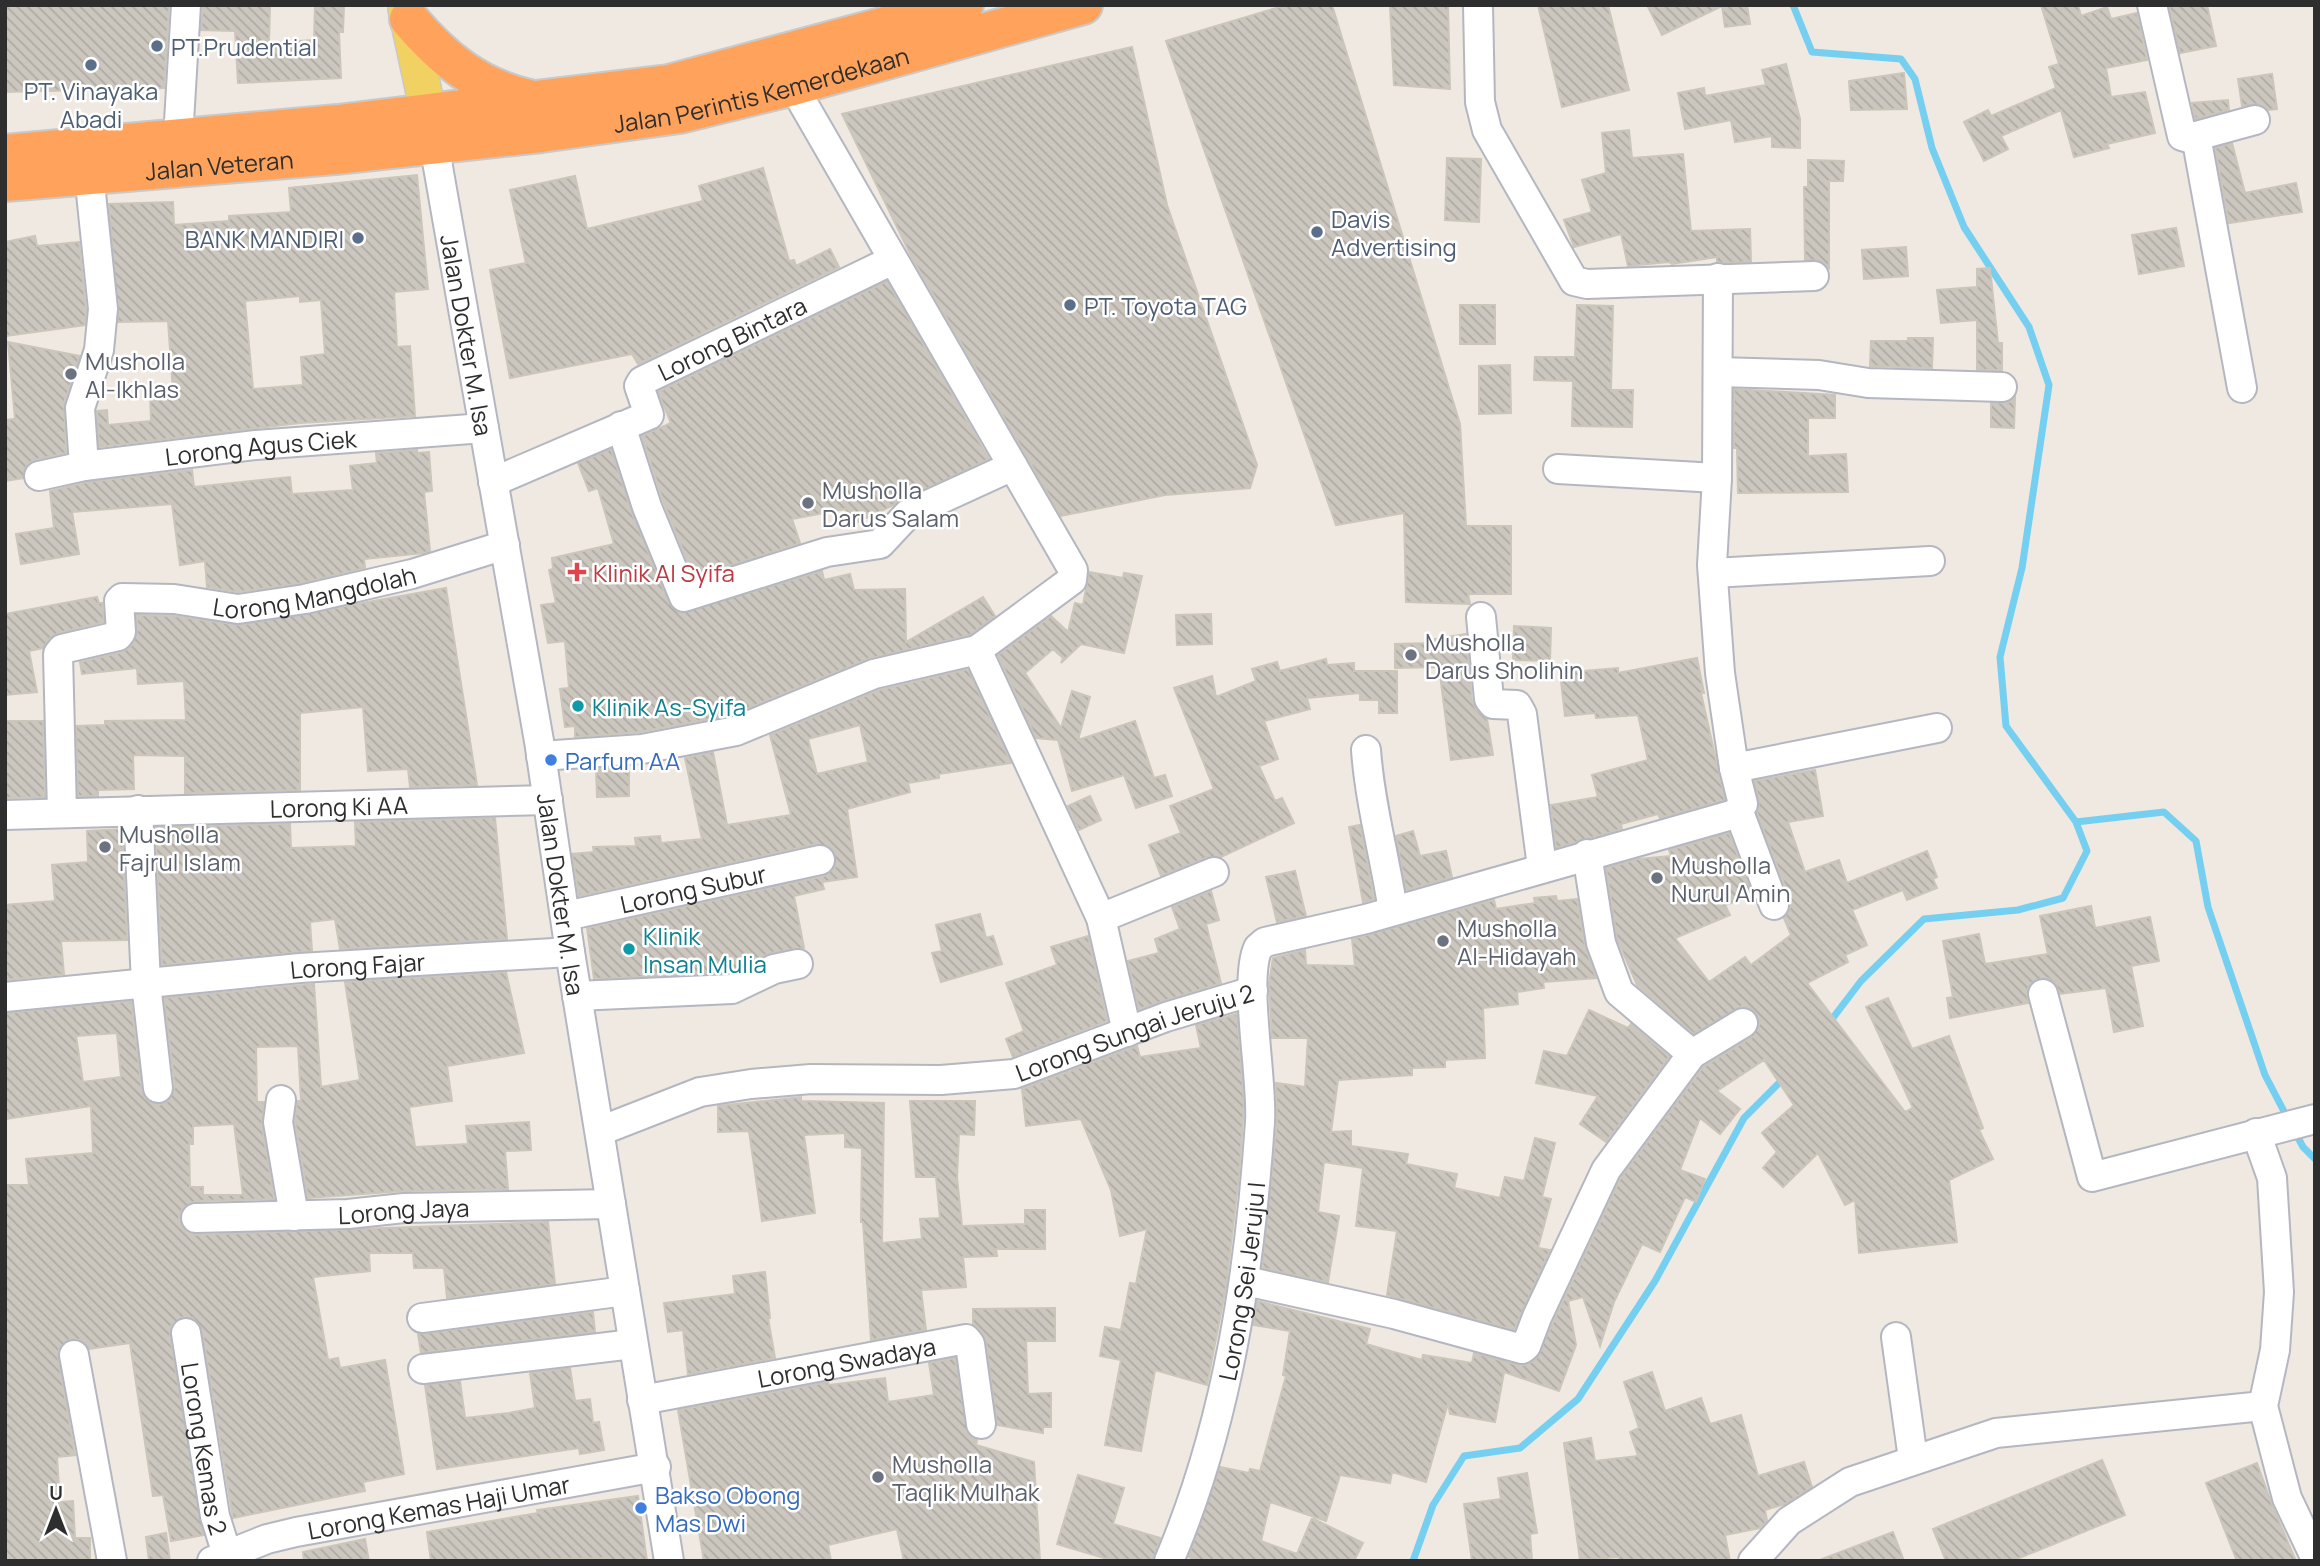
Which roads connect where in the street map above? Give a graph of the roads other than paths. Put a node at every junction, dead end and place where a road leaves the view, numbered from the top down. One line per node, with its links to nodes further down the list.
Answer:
1 (187, 5): 13 (street, Jalan Veteran)
2 (964, 5): 8 (highway)
3 (1083, 5): 7 (highway, Jalan Perintis Kemerdekaan)
4 (1478, 5): 19 (street)
5 (2152, 5): 12 (street)
6 (407, 12): 9 (highway); 11 (main road)
7 (793, 86): 8 (highway, Jalan Perintis Kemerdekaan); 17 (street)
8 (674, 99): 9 (highway); 11 (highway, Jalan Perintis Kemerdekaan)
9 (537, 100): 11 (highway)
10 (2255, 120): 12 (street)
11 (432, 129): 13 (highway, Jalan Veteran); 15 (highway, Jalan Veteran); 24 (street, Jalan Dokter M. Isa)
12 (2196, 136): 22 (street)
13 (178, 138): 14 (highway, Jalan Veteran)
14 (5, 154)
15 (89, 174): 16 (highway, Jalan Veteran); 25 (street)
16 (5, 182)
17 (893, 260): 23 (street, Lorong Bintara); 26 (street)
18 (1814, 276): 19 (street)
19 (1718, 278): 20 (street)
20 (1718, 372): 21 (street); 29 (street)
21 (2002, 387)
22 (2242, 388)
23 (621, 426): 26 (street); 30 (street, Lorong Bintara)
24 (484, 428): 25 (street, Lorong Agus Ciek); 30 (street, Jalan Dokter M. Isa)
25 (84, 466): 28 (street, Lorong Agus Ciek)
26 (1013, 466): 35 (street)
27 (1558, 470): 29 (street)
28 (39, 476)
29 (1717, 478): 33 (street)
30 (493, 482): 31 (street, Jalan Dokter M. Isa)
31 (505, 545): 38 (street, Jalan Dokter M. Isa); 42 (street, Lorong Mangdolah)
32 (1930, 561): 33 (street)
33 (1713, 573): 39 (street)
34 (1481, 617): 47 (street)
35 (986, 644): 38 (street); 52 (street)
36 (1937, 728): 39 (street)
37 (1366, 750): 50 (street)
38 (541, 756): 40 (street, Jalan Dokter M. Isa)
39 (1734, 768): 43 (street)
40 (548, 800): 41 (street, Lorong Ki AA); 51 (street, Jalan Dokter M. Isa)
41 (138, 810): 42 (street, Lorong Ki AA); 55 (street)
42 (62, 812): 44 (street, Lorong Ki AA)
43 (1739, 812): 45 (street, Lorong Sungai Jeruju 2); 49 (street)
44 (5, 815)
45 (1587, 854): 47 (street, Lorong Sungai Jeruju 2); 62 (street)
46 (820, 860): 51 (street, Lorong Subur)
47 (1542, 867): 50 (street, Lorong Sungai Jeruju 2)
48 (1214, 872): 52 (street)
49 (1774, 905)
50 (1393, 911): 56 (street, Lorong Sungai Jeruju 2)
51 (566, 916): 53 (street, Jalan Dokter M. Isa)
52 (1101, 918): 61 (street)
53 (570, 952): 55 (street, Lorong Fajar); 58 (street, Jalan Dokter M. Isa)
54 (798, 964): 58 (street)
55 (146, 984): 59 (street, Lorong Fajar); 63 (street)
56 (1253, 991): 61 (street, Lorong Sungai Jeruju 2); 70 (street, Lorong Sei Jeruju I)
57 (2043, 995): 65 (street)
58 (577, 996): 66 (street, Jalan Dokter M. Isa)
59 (5, 997)
60 (1743, 1023): 62 (street)
61 (1126, 1032): 66 (street, Lorong Sungai Jeruju 2)
62 (1692, 1054): 70 (street)
63 (158, 1088)
64 (281, 1100): 68 (street)
65 (2289, 1125): 79 (street)
66 (600, 1131): 67 (street, Jalan Dokter M. Isa)
67 (611, 1204): 68 (street, Lorong Jaya); 71 (street, Jalan Dokter M. Isa)
68 (293, 1216): 69 (street, Lorong Jaya)
69 (196, 1217)
70 (1246, 1280): 87 (street, Lorong Sei Jeruju I)
71 (625, 1291): 72 (street); 75 (street, Jalan Dokter M. Isa)
72 (422, 1318)
73 (186, 1333): 84 (street, Lorong Kemas 2)
74 (1896, 1337): 81 (street)
75 (634, 1344): 77 (street); 78 (street, Jalan Dokter M. Isa)
76 (74, 1355): 85 (street)
77 (424, 1369)
78 (642, 1400): 80 (street, Lorong Swadaya); 82 (street, Jalan Dokter M. Isa)
79 (2263, 1406): 81 (street); 83 (street)
80 (981, 1424)
81 (1913, 1459): 88 (street)
82 (656, 1467): 84 (street, Lorong Kemas Haji Umar); 86 (street, Jalan Dokter M. Isa)
83 (2315, 1557)
84 (223, 1559)
85 (113, 1561)
86 (670, 1561)
87 (1169, 1561)
88 (1753, 1561)

